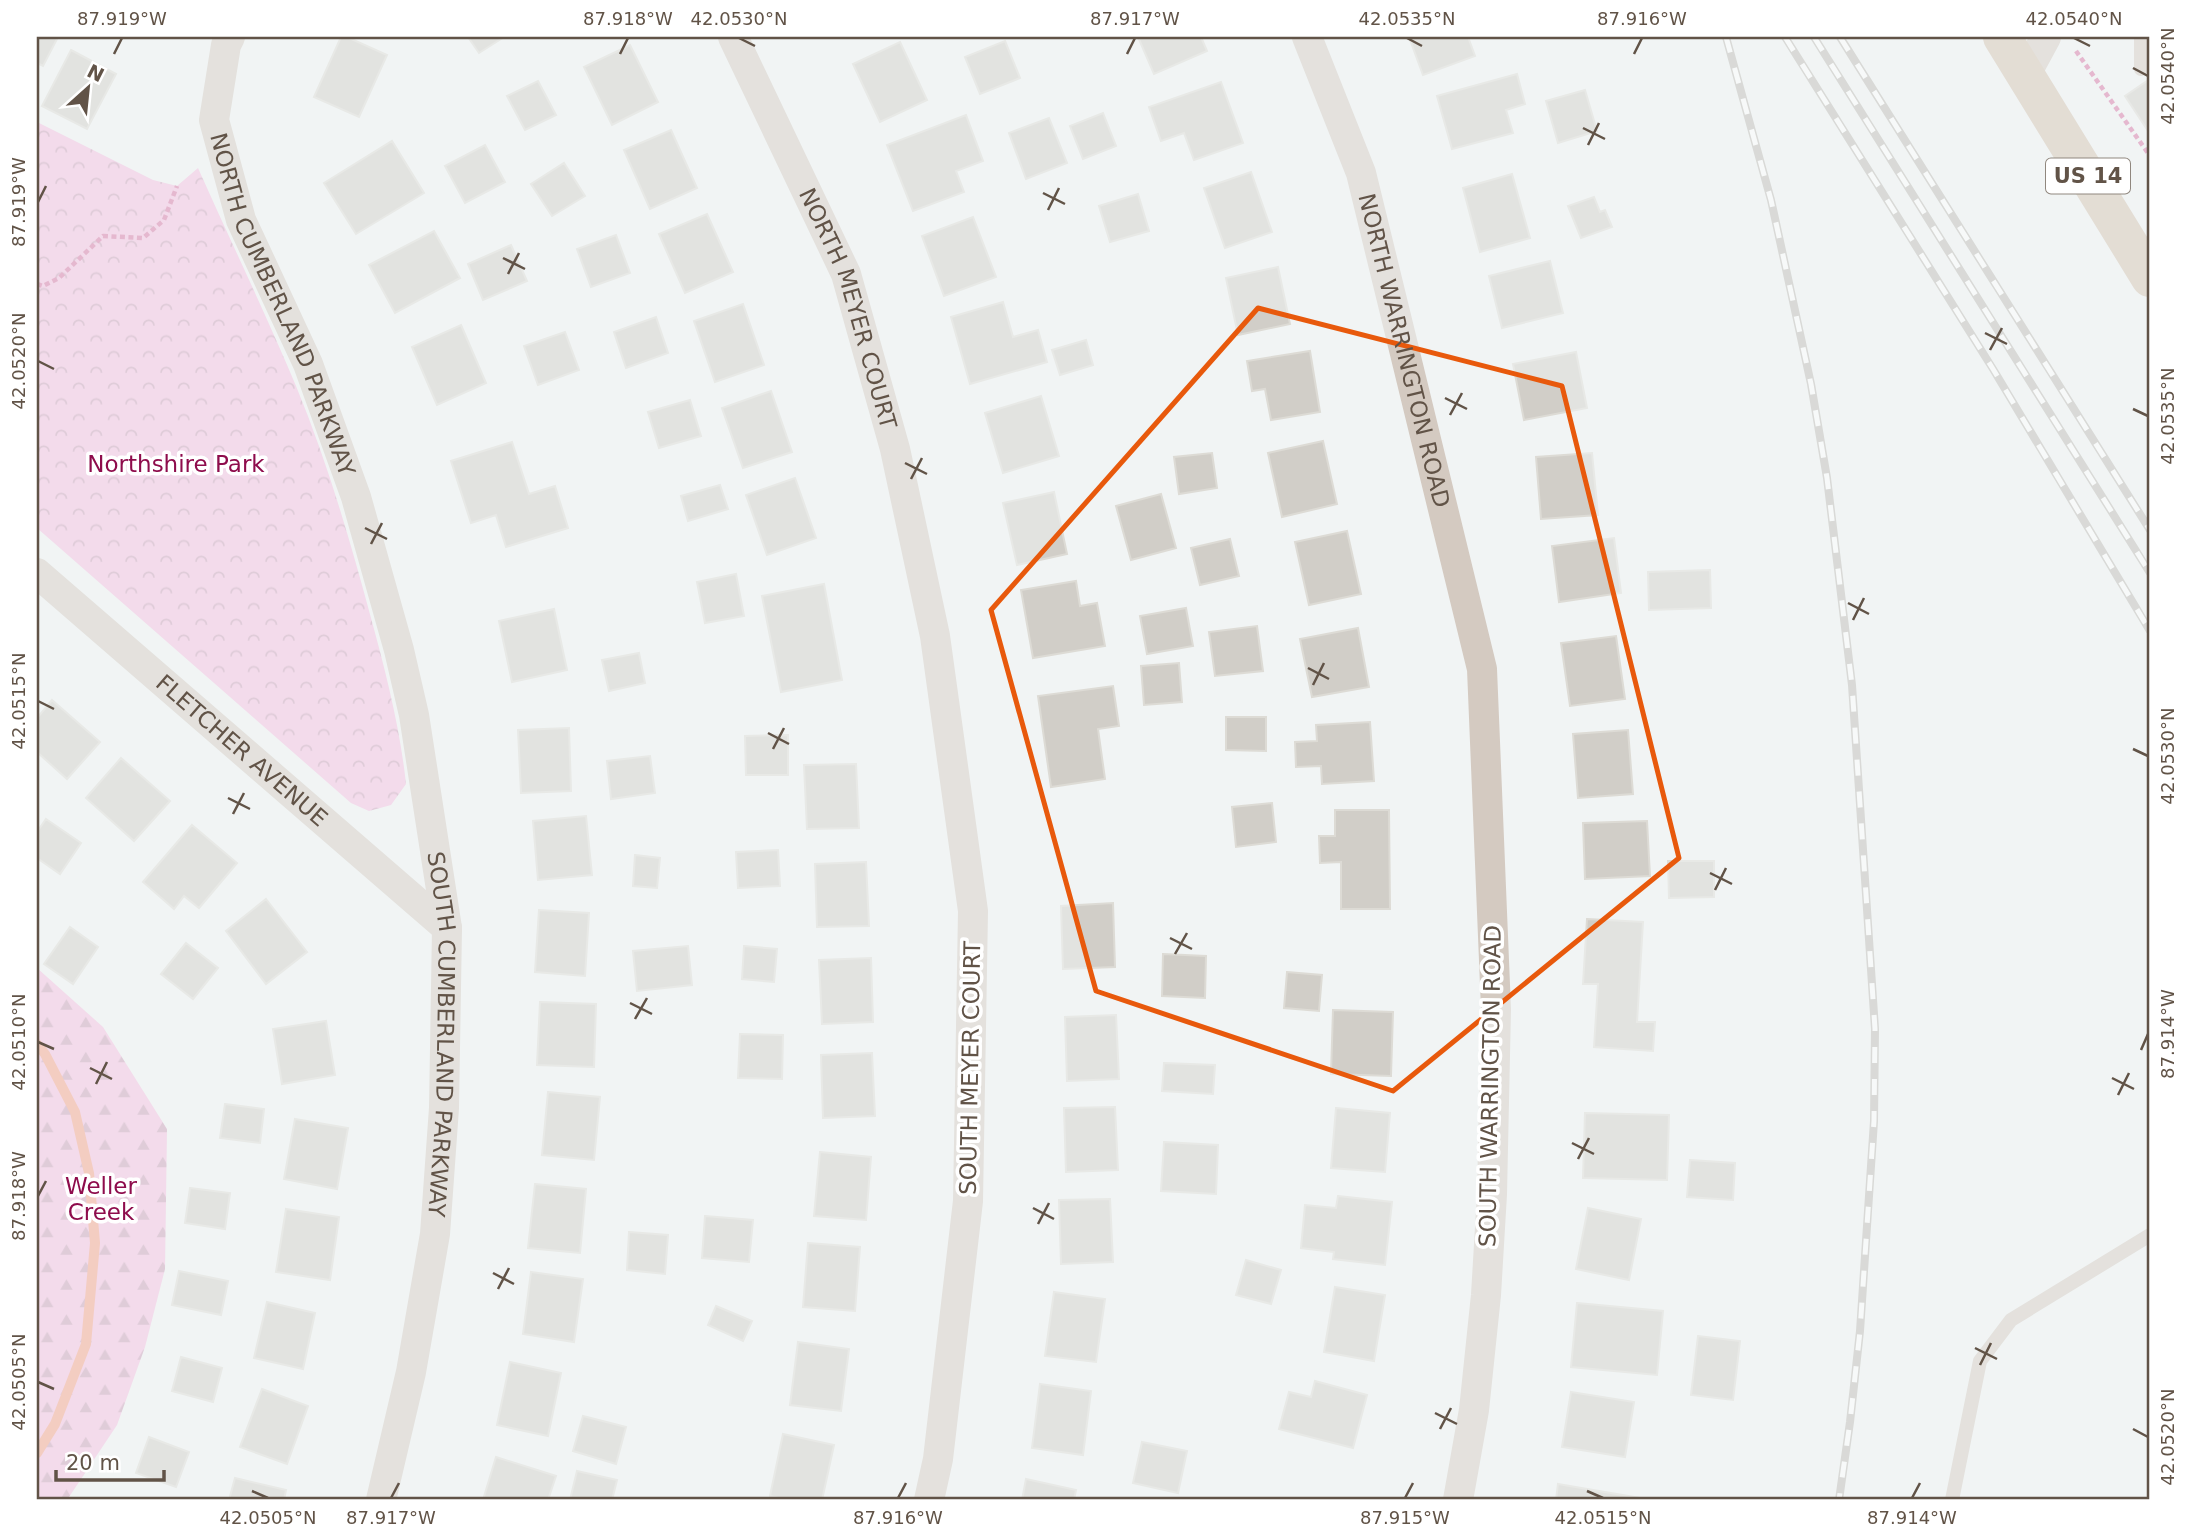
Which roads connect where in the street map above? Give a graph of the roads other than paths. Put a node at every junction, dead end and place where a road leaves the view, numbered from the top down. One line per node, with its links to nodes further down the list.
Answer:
1 (230, 37): 10 (street, NORTH CUMBERLAND PARKWAY)
2 (733, 37): 12 (street, NORTH MEYER COURT)
3 (1307, 37): 13 (street, NORTH WARRINGTON ROAD)
4 (2002, 37): 8 (main road, US 14)
5 (2141, 37): 7 (lane)
6 (2058, 40): 8 (street)
7 (2141, 69)
8 (2026, 74): 9 (main road, US 14)
9 (2150, 278)
10 (377, 571): 14 (street, SOUTH CUMBERLAND PARKWAY)
11 (37, 573): 14 (street, FLETCHER AVENUE)
12 (936, 636): 17 (street, SOUTH MEYER COURT)
13 (1482, 669): 18 (street, SOUTH WARRINGTON ROAD)
14 (447, 928): 16 (street, SOUTH CUMBERLAND PARKWAY)
15 (2150, 1234): 19 (lane)
16 (381, 1500)
17 (929, 1500)
18 (1458, 1500)
19 (1952, 1500)

